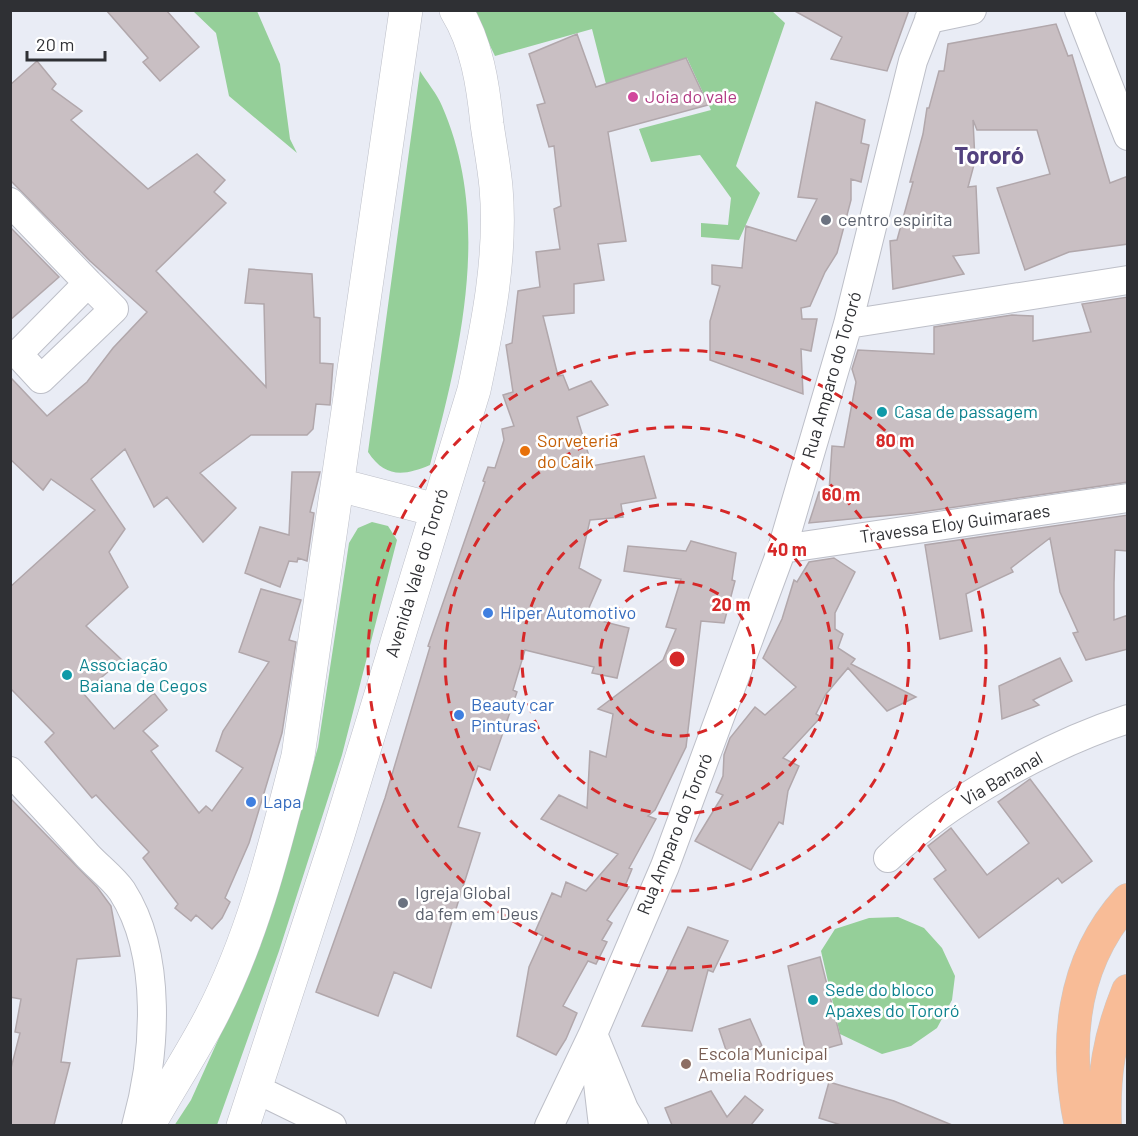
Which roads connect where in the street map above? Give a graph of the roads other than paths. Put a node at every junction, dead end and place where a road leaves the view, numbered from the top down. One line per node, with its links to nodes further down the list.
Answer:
1 (406, 10): 11 (street)
2 (456, 10): 13 (street, Avenida Vale do Tororó)
3 (972, 10): 5 (street)
4 (1079, 10): 6 (street)
5 (927, 14): 10 (street, Rua Amparo do Tororó)
6 (1128, 136)
7 (10, 202): 9 (street)
8 (1128, 280): 10 (street)
9 (88, 283)
10 (848, 324): 14 (street, Rua Amparo do Tororó)
11 (339, 485): 13 (street); 23 (street)
12 (1128, 498): 14 (street, Travessa Eloy Guimaraes)
13 (436, 510): 21 (street, Avenida Vale do Tororó)
14 (782, 549): 20 (street, Rua Amparo do Tororó)
15 (1128, 719): 17 (street, Via Bananal)
16 (10, 771): 22 (street)
17 (888, 858)
18 (1128, 900): 29 (main road)
19 (1128, 991): 30 (main road)
20 (593, 1034): 26 (street, Rua Amparo do Tororó); 27 (street); 28 (street)
21 (254, 1088): 24 (street, Avenida Vale do Tororó); 25 (street)
22 (136, 1125)
23 (147, 1125)
24 (243, 1125)
25 (332, 1125)
26 (549, 1125)
27 (603, 1125)
28 (634, 1125)
29 (1081, 1125)
30 (1105, 1125)

